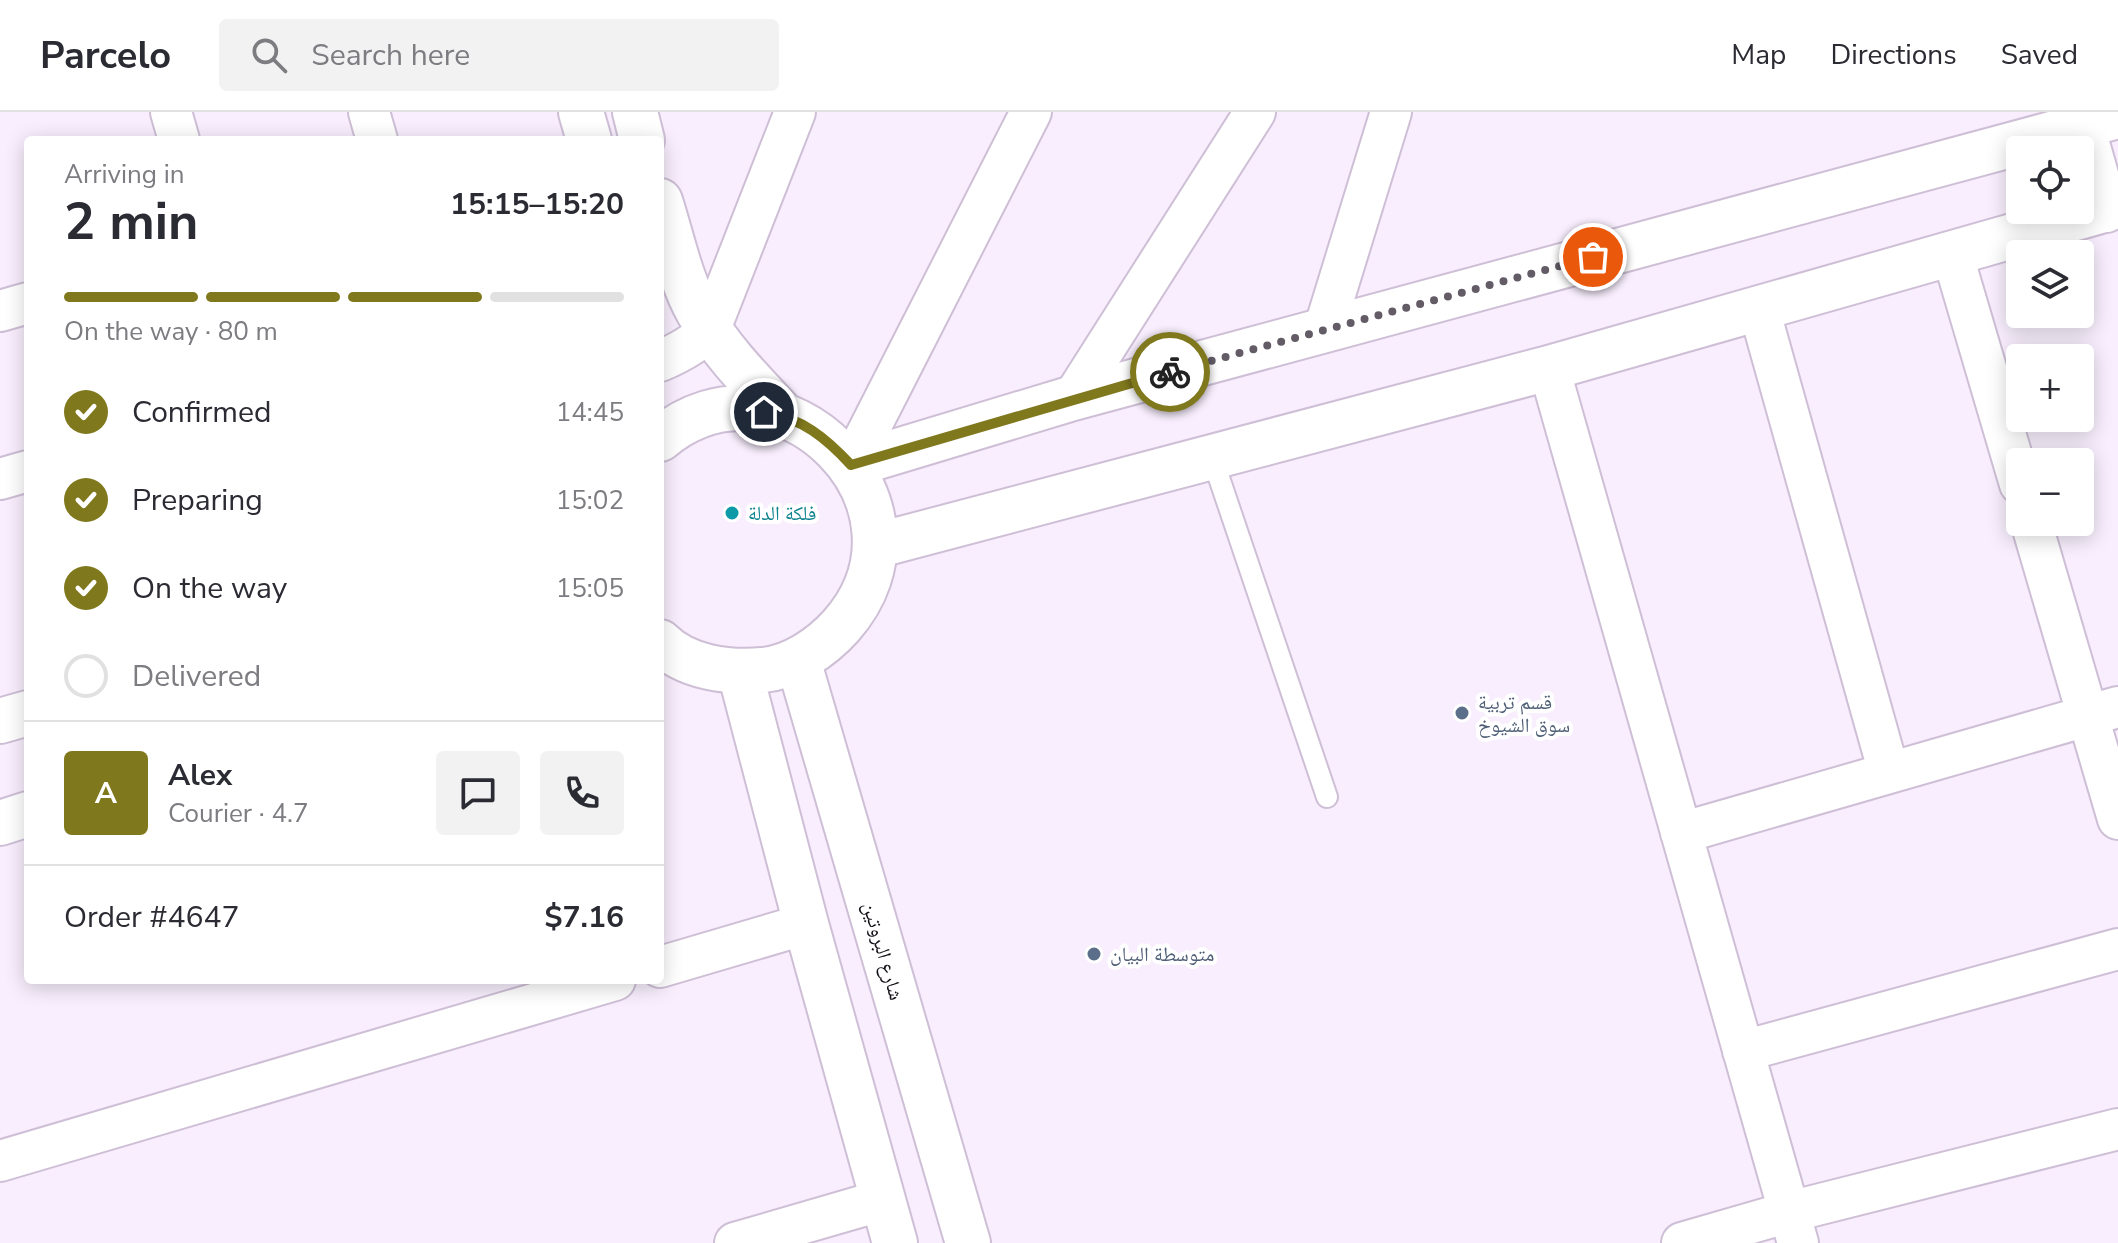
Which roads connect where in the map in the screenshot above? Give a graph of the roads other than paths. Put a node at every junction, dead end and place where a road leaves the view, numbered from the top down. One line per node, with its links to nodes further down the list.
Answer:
1 (171, 112): 10 (street)
2 (369, 112): 11 (street)
3 (581, 112): 12 (street)
4 (635, 112): 13 (street)
5 (795, 112): 20 (street)
6 (1031, 112): 29 (street)
7 (1255, 112): 24 (street)
8 (1391, 112): 21 (street)
9 (2072, 123): 14 (street); 21 (street)
10 (178, 136)
11 (376, 136)
12 (588, 136)
13 (641, 136)
14 (2112, 208): 16 (street)
15 (664, 214): 20 (street)
16 (1952, 253): 18 (street); 27 (street)
17 (24, 304): 19 (street)
18 (1759, 309): 23 (street); 40 (street)
19 (0, 311)
20 (710, 329): 22 (street); 25 (street)
21 (1324, 330): 24 (street)
22 (664, 359)
23 (1549, 368): 28 (street); 45 (street)
24 (1073, 398): 29 (street)
25 (783, 415): 26 (street); 29 (street)
26 (664, 436)
27 (2009, 448)
28 (1212, 457): 33 (street); 41 (lane)
29 (851, 465): 33 (street)
30 (24, 472): 31 (street)
31 (0, 479)
32 (2036, 536): 37 (street)
33 (875, 546): 35 (street)
34 (664, 646): 36 (street)
35 (798, 660): 36 (street); 57 (street, شارع البروتين)
36 (740, 672): 46 (street)
37 (2103, 711): 40 (street); 43 (street)
38 (24, 714): 39 (street)
39 (0, 721)
40 (1889, 773): 45 (street)
41 (1327, 797)
42 (24, 815): 44 (street)
43 (2118, 819)
44 (0, 823)
45 (1681, 833): 50 (street)
46 (806, 924): 48 (street); 53 (street)
47 (2118, 949): 50 (street)
48 (664, 966)
49 (601, 984): 52 (street)
50 (1743, 1051): 54 (street)
51 (2118, 1129): 54 (street)
52 (0, 1161)
53 (883, 1200): 55 (street); 56 (street)
54 (1794, 1227): 58 (street)
55 (735, 1243)
56 (895, 1243)
57 (968, 1243)
58 (1682, 1243)

